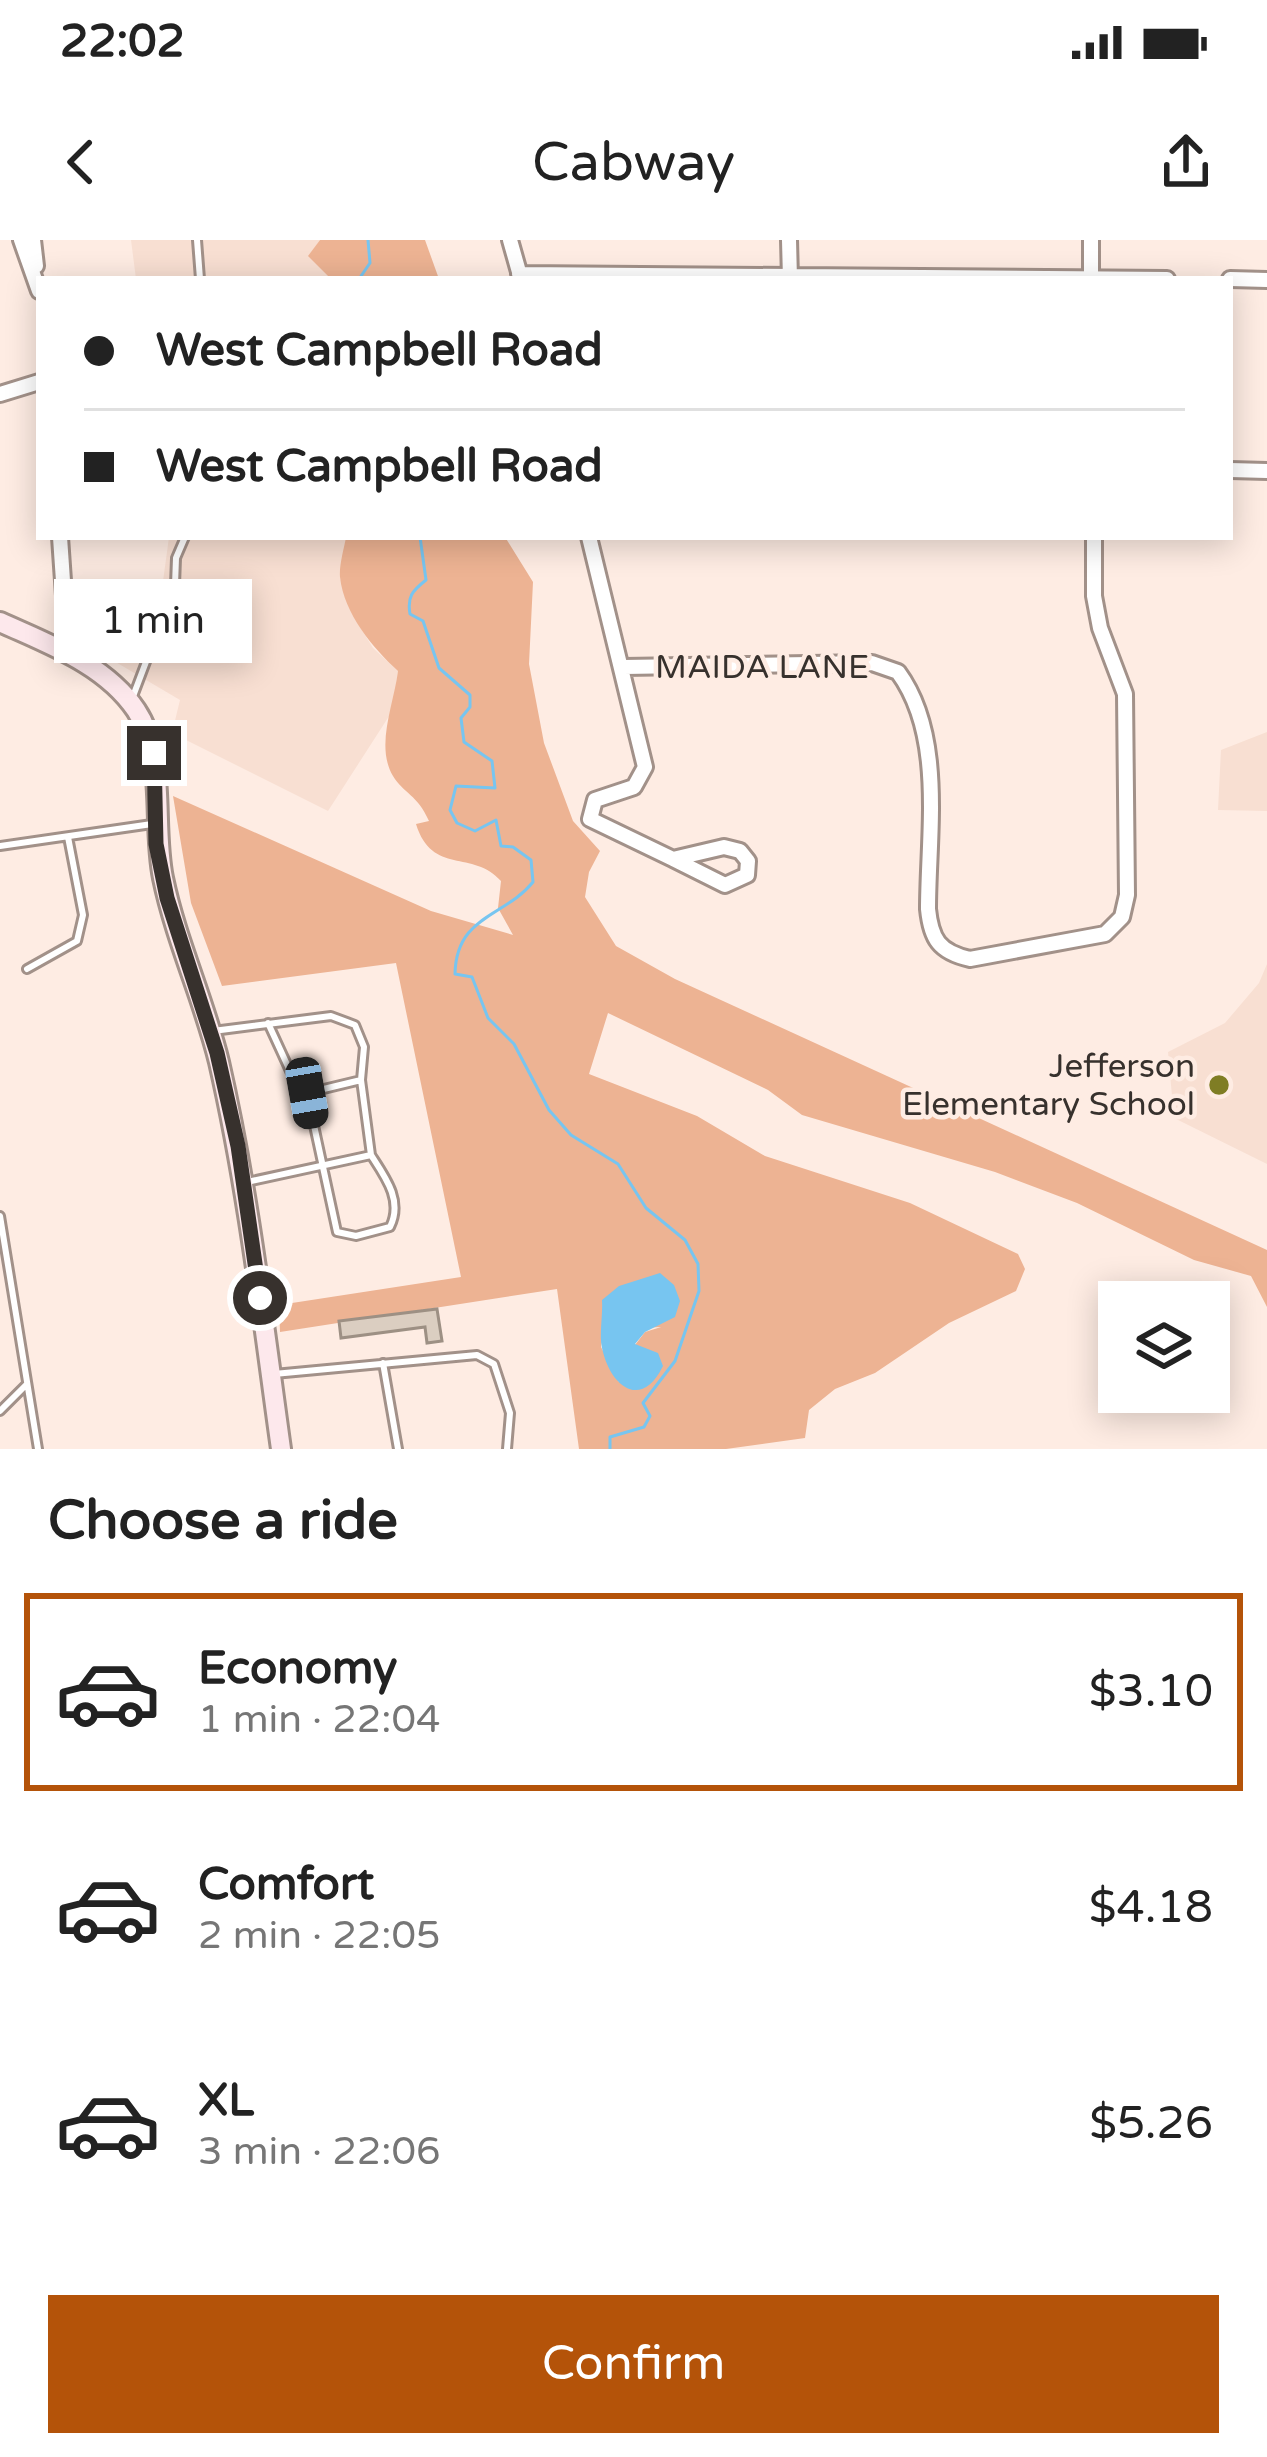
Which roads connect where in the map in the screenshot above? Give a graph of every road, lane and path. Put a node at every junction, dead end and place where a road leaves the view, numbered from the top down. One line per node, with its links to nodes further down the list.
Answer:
1 (21, 240): 14 (street)
2 (33, 240): 7 (street)
3 (197, 240): 8 (lane)
4 (510, 240): 9 (street)
5 (789, 240): 10 (street)
6 (1091, 240): 11 (street)
7 (37, 276)
8 (200, 276)
9 (520, 276)
10 (790, 276)
11 (1090, 276)
12 (1233, 280): 13 (street)
13 (1267, 280)
14 (36, 282)
15 (36, 383): 16 (street)
16 (0, 394)
17 (1233, 470): 18 (street)
18 (1267, 471)
19 (60, 540): 24 (street)
20 (184, 540): 26 (lane)
21 (591, 540): 25 (street)
22 (1094, 540): 25 (street, MAIDA LANE)
23 (0, 622): 24 (street)
24 (68, 654): 26 (street)
25 (624, 668): 30 (street)
26 (130, 702): 27 (street)
27 (155, 824): 28 (lane); 33 (street)
28 (68, 837): 29 (lane); 31 (lane)
29 (0, 847)
30 (673, 859): 30 (street)
31 (27, 969)
32 (268, 1023): 33 (lane); 34 (lane); 35 (lane)
33 (210, 1031): 38 (street)
34 (361, 1080): 35 (lane); 36 (lane)
35 (307, 1093): 37 (lane)
36 (371, 1155): 37 (lane); 37 (lane)
37 (320, 1165): 38 (lane)
38 (243, 1183): 41 (street)
39 (0, 1216): 42 (lane)
40 (383, 1363): 41 (lane); 46 (lane); 47 (lane)
41 (271, 1375): 45 (street)
42 (27, 1384): 43 (lane); 44 (lane)
43 (0, 1411)
44 (38, 1449)
45 (281, 1449)
46 (398, 1449)
47 (507, 1449)

